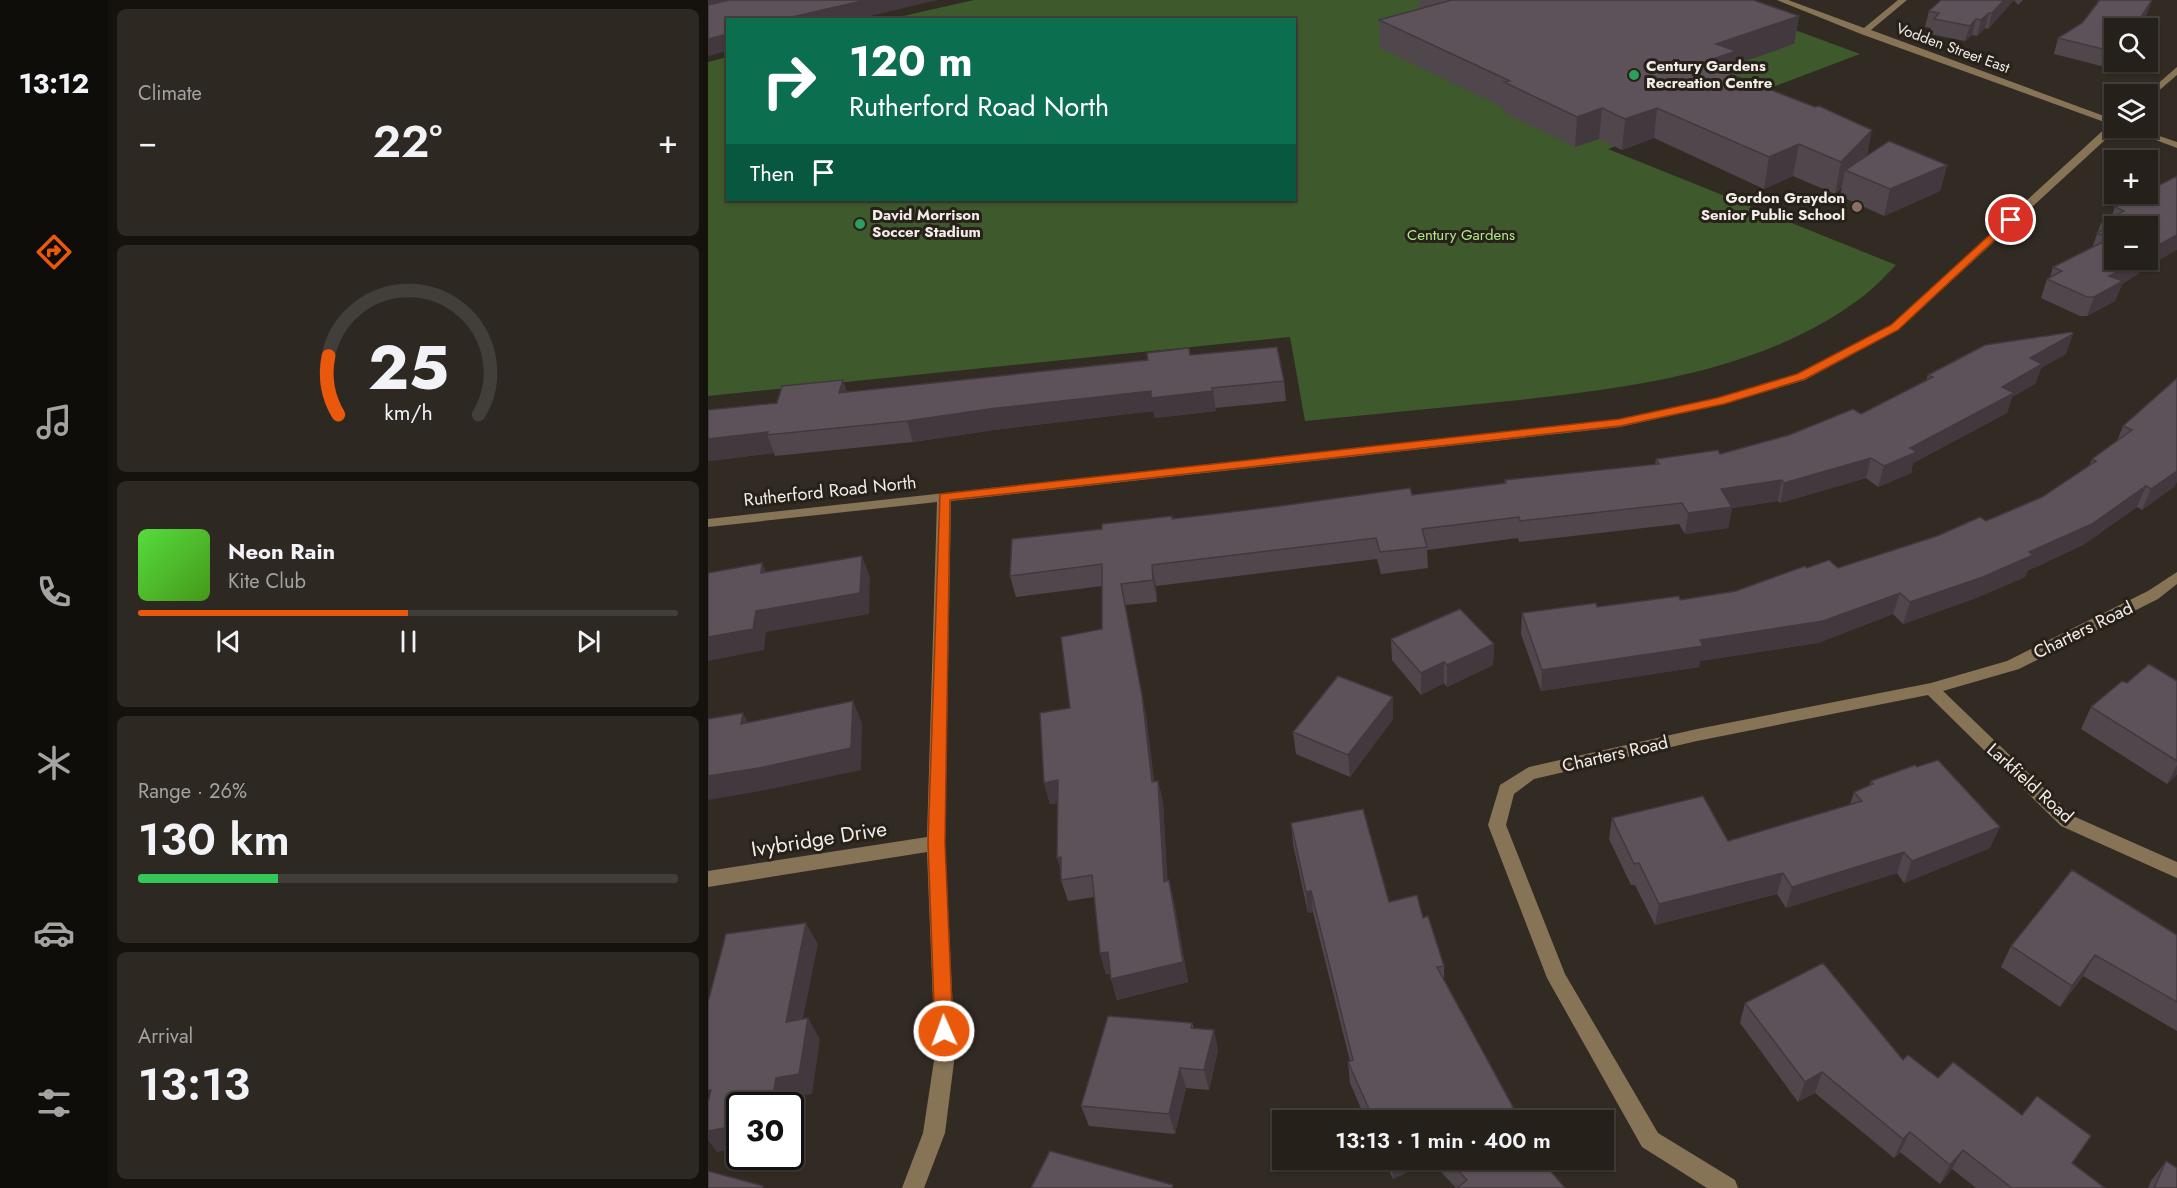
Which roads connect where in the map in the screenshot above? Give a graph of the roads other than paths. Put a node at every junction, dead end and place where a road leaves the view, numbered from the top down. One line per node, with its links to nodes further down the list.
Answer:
1 (1781, 0): 3 (street, Vodden Street East)
2 (1903, 0): 3 (street)
3 (1864, 32): 6 (street, Vodden Street East)
4 (2177, 70): 5 (street)
5 (2158, 88)
6 (2104, 120)
7 (2104, 134): 10 (street, Rutherford Road North)
8 (2157, 138): 9 (street)
9 (2177, 145)
10 (944, 497): 11 (street, Rutherford Road North); 14 (street)
11 (708, 523)
12 (2177, 577): 13 (street, Charters Road)
13 (1930, 689): 15 (street, Larkfield Road); 18 (street, Charters Road)
14 (936, 843): 16 (street, Ivybridge Drive); 17 (street)
15 (2177, 870)
16 (708, 879)
17 (913, 1188)
18 (1727, 1188)

